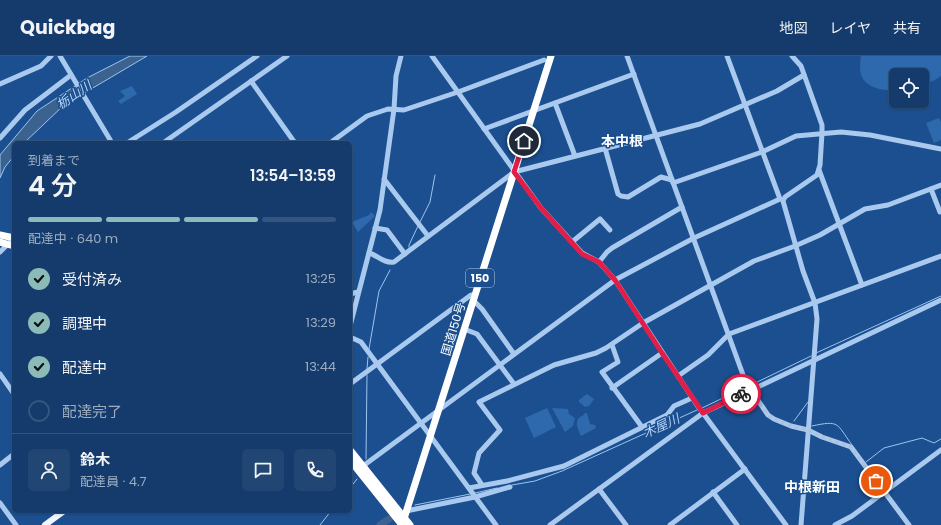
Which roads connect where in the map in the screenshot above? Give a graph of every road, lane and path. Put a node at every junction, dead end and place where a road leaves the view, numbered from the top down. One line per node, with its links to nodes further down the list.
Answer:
1 (51, 56): 16 (street)
2 (60, 56): 14 (street)
3 (257, 56): 27 (street)
4 (287, 56): 15 (street)
5 (401, 56): 20 (street)
6 (432, 56): 17 (street)
7 (551, 56): 21 (highway, 国道150号 / 150)
8 (627, 56): 12 (street)
9 (727, 56): 19 (street)
10 (795, 57): 13 (street)
11 (544, 60): 17 (street)
12 (634, 74): 18 (street); 24 (street)
13 (804, 75): 19 (street); 23 (street)
14 (71, 76): 25 (street); 26 (street)
15 (252, 81): 28 (street); 29 (street)
16 (0, 84)
17 (458, 92): 20 (street); 22 (street)
18 (555, 103): 21 (street); 34 (street)
19 (745, 105): 24 (street); 33 (street)
20 (394, 109): 30 (street); 37 (street)
21 (533, 111): 22 (street); 36 (highway, 国道150号 / 150)
22 (484, 129): 36 (street)
23 (822, 133): 32 (street); 33 (street); 35 (street)
24 (657, 135): 31 (street); 38 (street)
25 (0, 138)
26 (111, 141)
27 (130, 141)
28 (166, 141)
29 (294, 141)
30 (333, 141)
31 (605, 148): 34 (street); 38 (street)
32 (941, 149)
33 (762, 152): 38 (street); 41 (street)
34 (575, 156): 36 (street)
35 (819, 170): 41 (street); 44 (street)
36 (514, 172): 48 (street); 52 (street); 65 (highway, 国道150号 / 150)
37 (384, 179): 45 (street); 48 (street)
38 (673, 182): 42 (street)
39 (941, 185): 40 (street)
40 (931, 189): 43 (street); 44 (street)
41 (782, 199): 50 (street); 54 (street)
42 (682, 207): 50 (street); 59 (street)
43 (940, 212)
44 (839, 224): 54 (street); 61 (street)
45 (375, 228): 56 (street); 57 (street)
46 (610, 230): 52 (street)
47 (0, 235): 49 (highway)
48 (428, 236): 57 (street)
49 (12, 238)
50 (694, 238): 60 (street); 62 (street)
51 (0, 242): 53 (highway)
52 (572, 242): 59 (street)
53 (11, 245): 55 (street)
54 (795, 246): 62 (street); 67 (street)
55 (0, 252)
56 (368, 253): 57 (street); 63 (street)
57 (405, 254)
58 (941, 256): 61 (street)
59 (599, 262): 60 (street)
60 (615, 280): 69 (street); 75 (street)
61 (862, 285): 67 (street)
62 (712, 286): 69 (street); 71 (street)
63 (358, 292): 64 (street); 68 (street)
64 (352, 294)
65 (474, 298): 70 (highway, 国道150号 / 150); 75 (street); 77 (street)
66 (941, 300): 76 (street)
67 (815, 303): 71 (street); 76 (street)
68 (352, 318)
69 (643, 323): 73 (street); 74 (street)
70 (464, 329): 78 (street); 87 (highway, 国道150号 / 150)
71 (729, 334): 80 (street); 85 (street)
72 (352, 338): 77 (street)
73 (612, 345): 82 (street); 83 (street)
74 (662, 353): 80 (street); 83 (street)
75 (514, 354): 78 (street)
76 (813, 360): 85 (street); 91 (street)
77 (377, 364): 81 (street); 89 (street)
78 (501, 364): 82 (street); 87 (street)
79 (0, 374): 84 (street)
80 (678, 376): 86 (street)
81 (352, 382)
82 (514, 384): 101 (street)
83 (612, 388): 90 (street)
84 (12, 389)
85 (750, 390): 88 (street); 91 (street)
86 (692, 398): 88 (street); 90 (street)
87 (439, 408): 89 (street); 92 (highway, 国道150号 / 150)
88 (703, 413): 100 (street); 104 (street)
89 (420, 423): 92 (street); 99 (street)
90 (642, 428): 101 (street)
91 (808, 430): 106 (street); 120 (street)
92 (430, 436): 103 (street); 110 (highway, 国道150号 / 150)
93 (352, 452): 99 (highway)
94 (939, 452): 96 (street); 106 (street)
95 (12, 456): 98 (street)
96 (941, 459)
97 (352, 462): 110 (highway)
98 (0, 465)
99 (363, 466): 110 (highway)
100 (745, 469): 105 (street); 119 (street)
101 (482, 485): 103 (street)
102 (510, 487): 107 (street)
103 (468, 488): 107 (street)
104 (599, 489): 115 (street); 116 (street)
105 (713, 492): 117 (street); 118 (street)
106 (884, 492): 121 (street); 122 (street)
107 (475, 496): 110 (street); 114 (street)
108 (0, 503): 111 (street)
109 (61, 513): 112 (main road)
110 (403, 521): 113 (highway)
111 (16, 525)
112 (45, 525)
113 (410, 525)
114 (496, 525)
115 (550, 525)
116 (626, 525)
117 (670, 525)
118 (737, 525)
119 (786, 525)
120 (801, 525)
121 (835, 525)
122 (909, 525)

